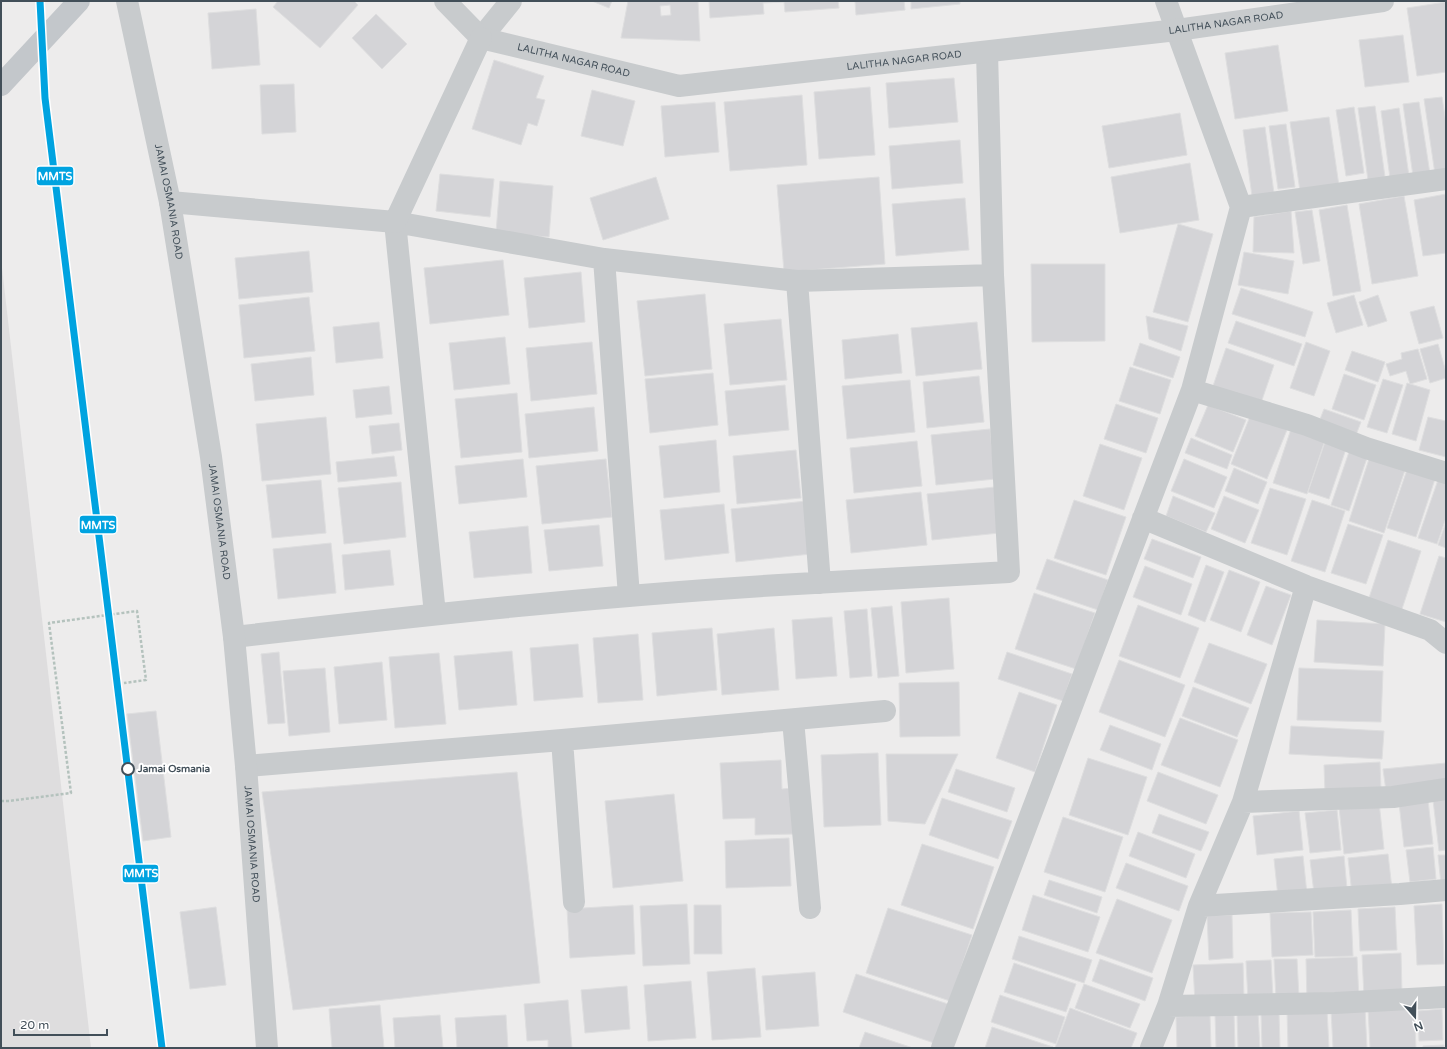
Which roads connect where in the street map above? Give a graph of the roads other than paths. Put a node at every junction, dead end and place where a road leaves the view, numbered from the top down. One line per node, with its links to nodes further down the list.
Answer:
1 (79, 1): 10 (main road)
2 (127, 1): 12 (street, JAMAI OSMANIA ROAD)
3 (445, 1): 8 (street)
4 (511, 1): 8 (street)
5 (1166, 1): 7 (street)
6 (1383, 1): 7 (street, LALITHA NAGAR ROAD)
7 (1177, 30): 9 (street, LALITHA NAGAR ROAD); 13 (street)
8 (482, 38): 9 (street, LALITHA NAGAR ROAD); 14 (street)
9 (987, 52): 16 (street)
10 (1, 85)
11 (1446, 179): 13 (street)
12 (170, 202): 14 (street); 25 (street, JAMAI OSMANIA ROAD)
13 (1241, 206): 18 (street)
14 (395, 222): 15 (street); 24 (street)
15 (604, 259): 17 (street); 23 (street)
16 (993, 275): 17 (street); 21 (street)
17 (797, 281): 21 (street)
18 (1192, 390): 19 (street); 20 (street)
19 (1446, 473)
20 (1143, 518): 22 (street); 40 (street)
21 (820, 583): 23 (street)
22 (1306, 586): 26 (street); 32 (street)
23 (629, 596): 24 (street)
24 (435, 614): 25 (street)
25 (234, 637): 30 (street, JAMAI OSMANIA ROAD)
26 (1446, 644)
27 (885, 711): 28 (street)
28 (793, 720): 29 (street); 36 (street)
29 (562, 740): 30 (street); 34 (street)
30 (246, 766): 39 (street, JAMAI OSMANIA ROAD)
31 (1446, 789): 32 (street)
32 (1243, 802): 35 (street)
33 (1446, 890): 35 (street)
34 (574, 902)
35 (1199, 906): 38 (street)
36 (810, 908)
37 (1446, 997): 38 (street)
38 (1168, 1006): 41 (street)
39 (267, 1048)
40 (942, 1048)
41 (1151, 1048)

